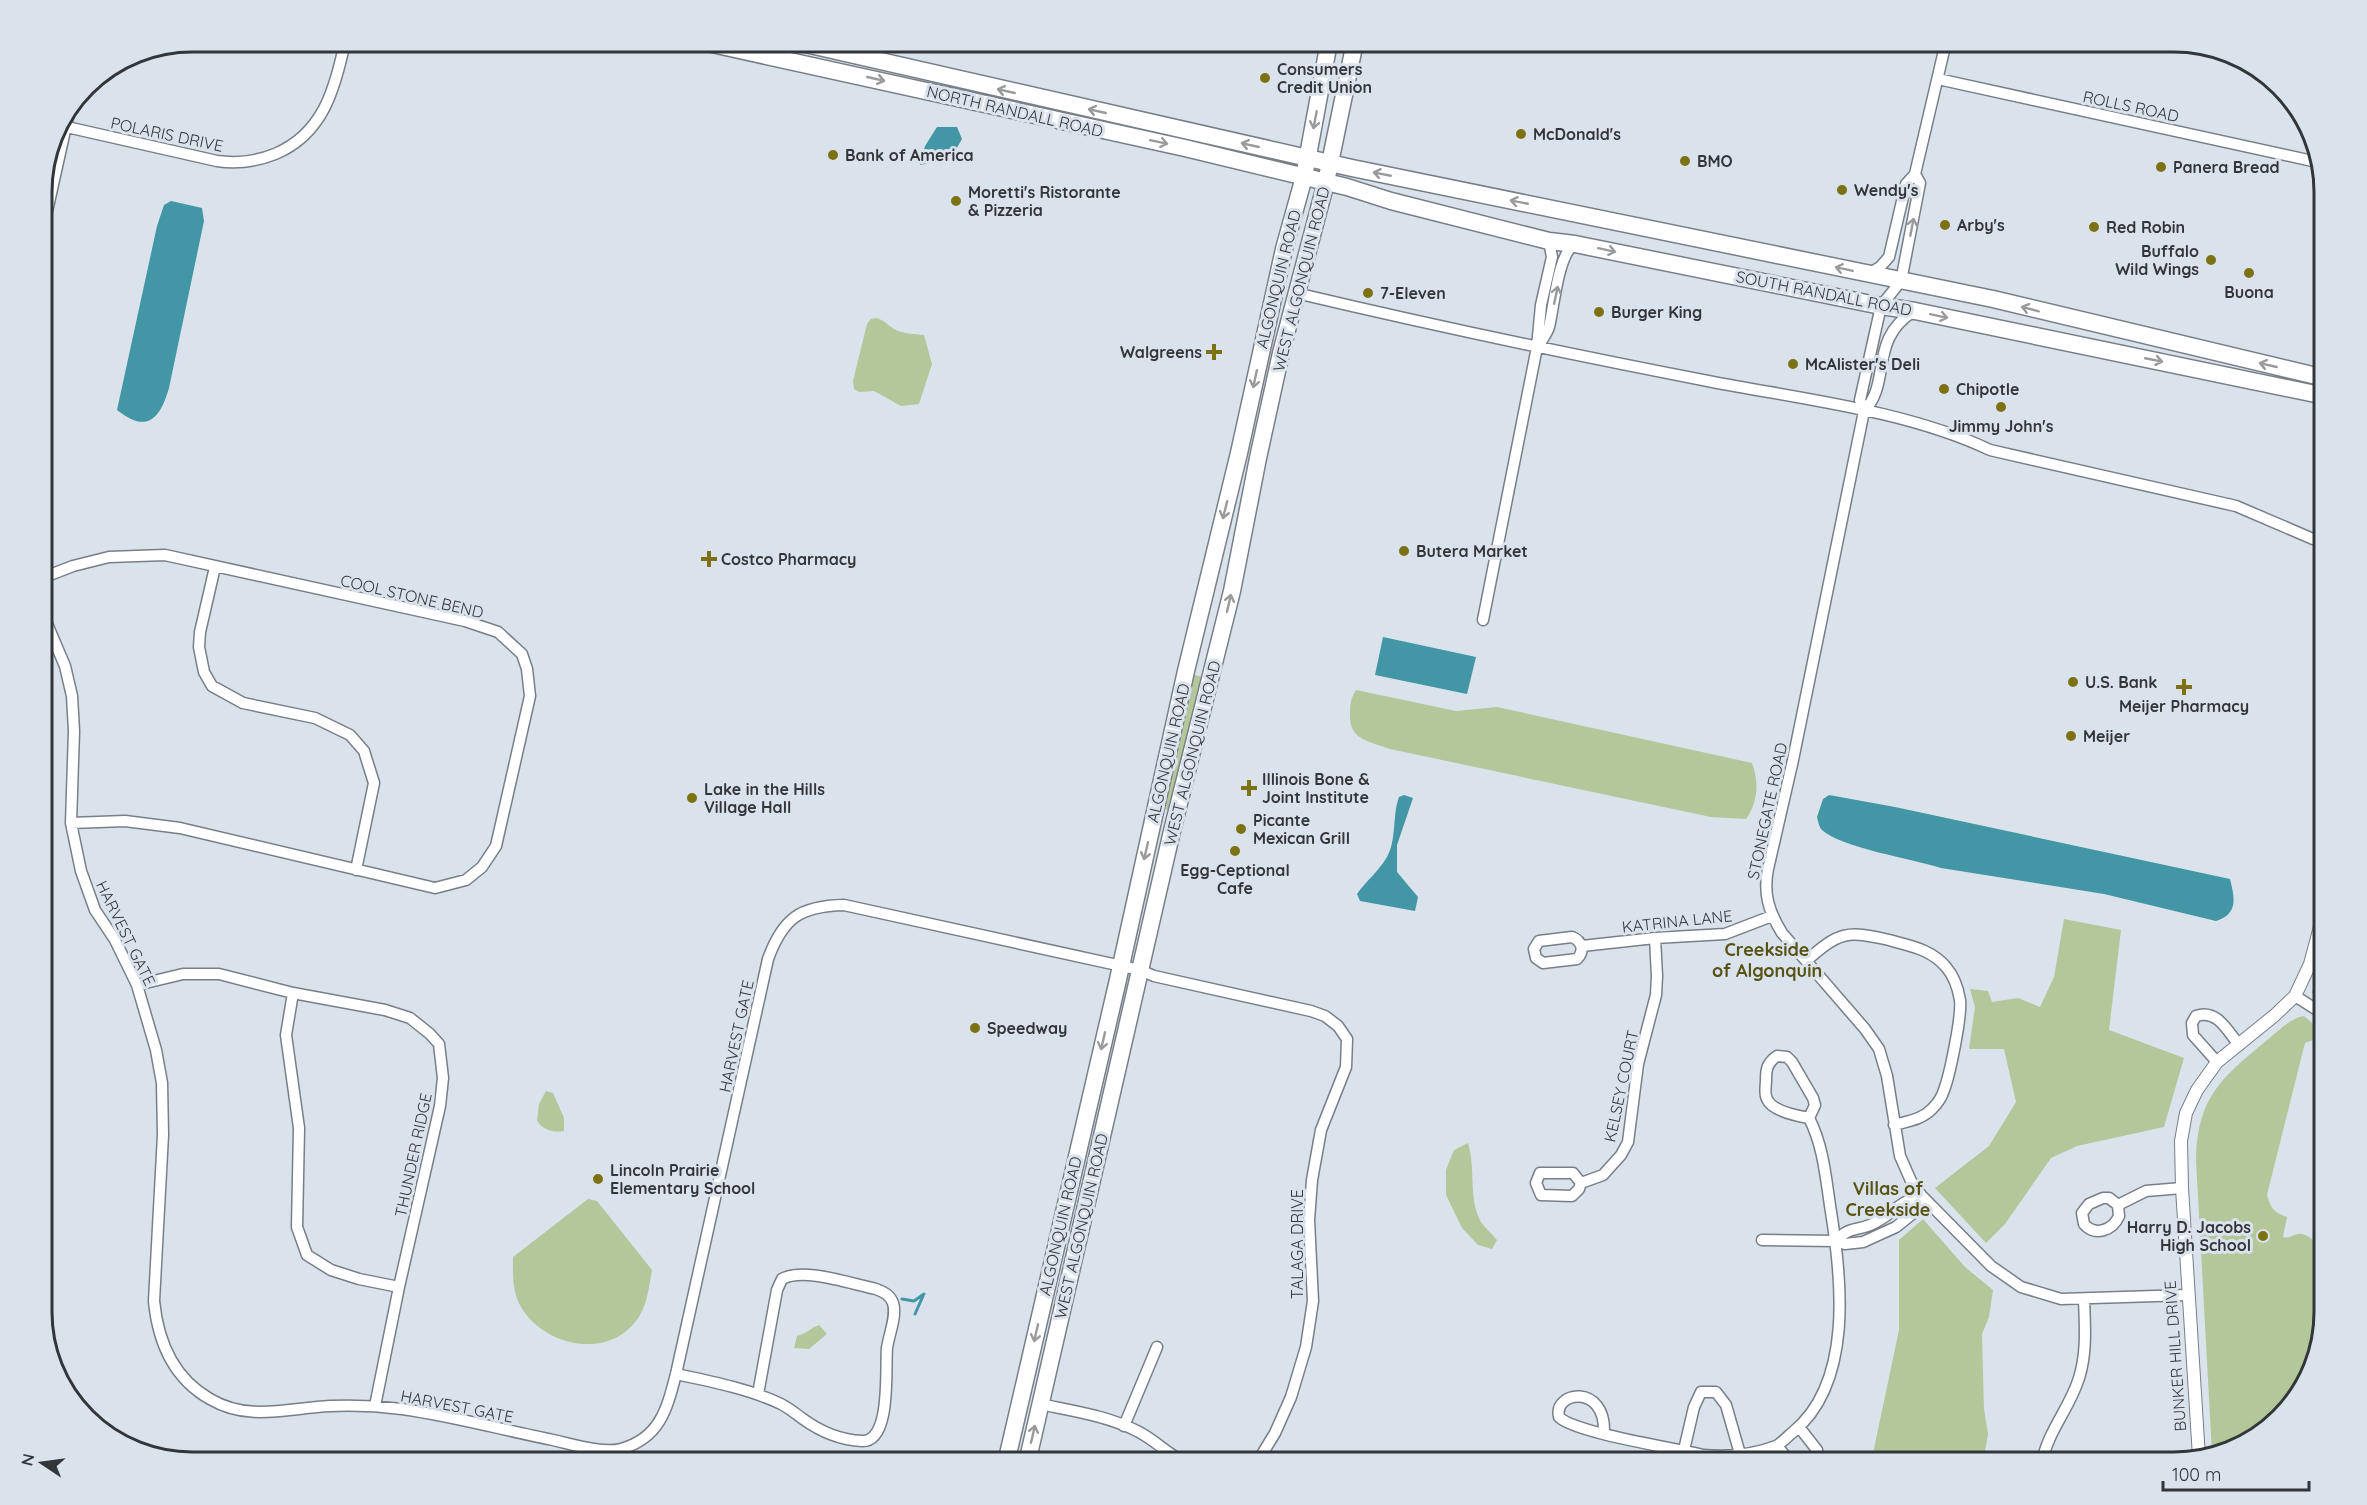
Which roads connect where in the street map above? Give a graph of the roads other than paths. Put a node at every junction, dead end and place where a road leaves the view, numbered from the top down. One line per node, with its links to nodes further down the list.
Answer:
1 (343, 52): 8 (street, POLARIS DRIVE)
2 (748, 52): 13 (main road, NORTH RANDALL ROAD, one-way to 13)
3 (841, 52): 9 (main road, NORTH RANDALL ROAD, one-way to 3)
4 (1327, 52): 9 (main road, ALGONQUIN ROAD, one-way to 9)
5 (1353, 52): 11 (main road, WEST ALGONQUIN ROAD)
6 (1944, 52): 7 (street, STONEGATE ROAD)
7 (1938, 79): 10 (street, ROLLS ROAD); 12 (street, STONEGATE ROAD)
8 (69, 128)
9 (1307, 158): 11 (main road, NORTH RANDALL ROAD); 13 (main road, ALGONQUIN ROAD)
10 (2311, 161)
11 (1330, 163): 14 (main road, WEST ALGONQUIN ROAD); 17 (main road, SOUTH RANDALL ROAD, one-way to 11)
12 (1915, 174): 17 (street, STONEGATE ROAD); 18 (street, STONEGATE ROAD, one-way to 12)
13 (1304, 177): 14 (main road, NORTH RANDALL ROAD); 38 (main road, ALGONQUIN ROAD, one-way to 38)
14 (1326, 182): 15 (main road, SOUTH RANDALL ROAD); 19 (main road, WEST ALGONQUIN ROAD)
15 (1549, 241): 16 (main road, SOUTH RANDALL ROAD); 22 (street)
16 (1575, 244): 20 (main road, SOUTH RANDALL ROAD, one-way to 20); 22 (street, one-way to 16)
17 (1867, 274): 18 (main road, SOUTH RANDALL ROAD)
18 (1901, 281): 20 (street, STONEGATE ROAD); 23 (main road, SOUTH RANDALL ROAD, one-way to 18)
19 (1296, 293): 22 (street); 39 (main road, WEST ALGONQUIN ROAD, one-way to 19)
20 (1881, 306): 21 (main road, SOUTH RANDALL ROAD); 25 (street, STONEGATE ROAD)
21 (1915, 311): 24 (main road, SOUTH RANDALL ROAD, one-way to 24); 25 (street, STONEGATE ROAD)
22 (1537, 347): 25 (street); 29 (street)
23 (2314, 375)
24 (2314, 394)
25 (1864, 411): 26 (street); 33 (street, STONEGATE ROAD)
26 (2314, 540)
27 (215, 567): 28 (street, COOL STONE BEND); 32 (street); 32 (street, COOL STONE BEND)
28 (53, 574)
29 (1484, 620)
30 (53, 638): 31 (street, HARVEST GATE)
31 (71, 823): 32 (street, COOL STONE BEND); 40 (street, HARVEST GATE)
32 (356, 870)
33 (1772, 916): 34 (street, KATRINA LANE); 37 (street, STONEGATE ROAD)
34 (1655, 938): 35 (street, KATRINA LANE); 48 (street, KELSEY COURT)
35 (1582, 946)
36 (2314, 949): 42 (street, BUNKER HILL DRIVE)
37 (1806, 961): 47 (street, STONEGATE ROAD); 47 (street)
38 (1120, 966): 39 (street, TALAGA DRIVE); 58 (street, HARVEST GATE); 68 (main road, ALGONQUIN ROAD, one-way to 68)
39 (1140, 970): 60 (main road, WEST ALGONQUIN ROAD); 71 (street, TALAGA DRIVE)
40 (137, 985): 41 (street, THUNDER RIDGE); 61 (street, HARVEST GATE)
41 (293, 993): 54 (street); 54 (street, THUNDER RIDGE)
42 (2295, 996): 43 (street); 44 (street, BUNKER HILL DRIVE)
43 (2314, 1009)
44 (2239, 1044): 45 (street, BUNKER HILL DRIVE); 45 (street)
45 (2217, 1062): 49 (street, BUNKER HILL DRIVE)
46 (1809, 1118): 46 (street); 53 (street)
47 (1894, 1125): 50 (street, STONEGATE ROAD)
48 (1581, 1183)
49 (2182, 1188): 51 (street); 55 (street, BUNKER HILL DRIVE)
50 (1921, 1195): 53 (street); 56 (street, STONEGATE ROAD)
51 (2118, 1205)
52 (1762, 1240): 53 (street)
53 (1836, 1240): 63 (street)
54 (399, 1287): 61 (street, THUNDER RIDGE)
55 (2187, 1295): 56 (street, STONEGATE ROAD); 67 (street, BUNKER HILL DRIVE)
56 (2084, 1300): 77 (street)
57 (1157, 1347): 62 (street)
58 (676, 1374): 59 (street); 61 (street, HARVEST GATE)
59 (758, 1394): 59 (street)
60 (1040, 1404): 62 (street); 69 (main road, WEST ALGONQUIN ROAD, one-way to 60)
61 (375, 1406)
62 (1124, 1426): 70 (street)
63 (1799, 1427): 65 (street); 76 (street)
64 (1604, 1433): 64 (street); 66 (street)
65 (1777, 1446): 74 (street); 75 (street)
66 (1684, 1450): 72 (street); 73 (street)
67 (2198, 1450)
68 (1009, 1452)
69 (1029, 1452)
70 (1169, 1452)
71 (1263, 1452)
72 (1696, 1452)
73 (1739, 1452)
74 (1749, 1452)
75 (1782, 1452)
76 (1816, 1452)
77 (2046, 1452)

